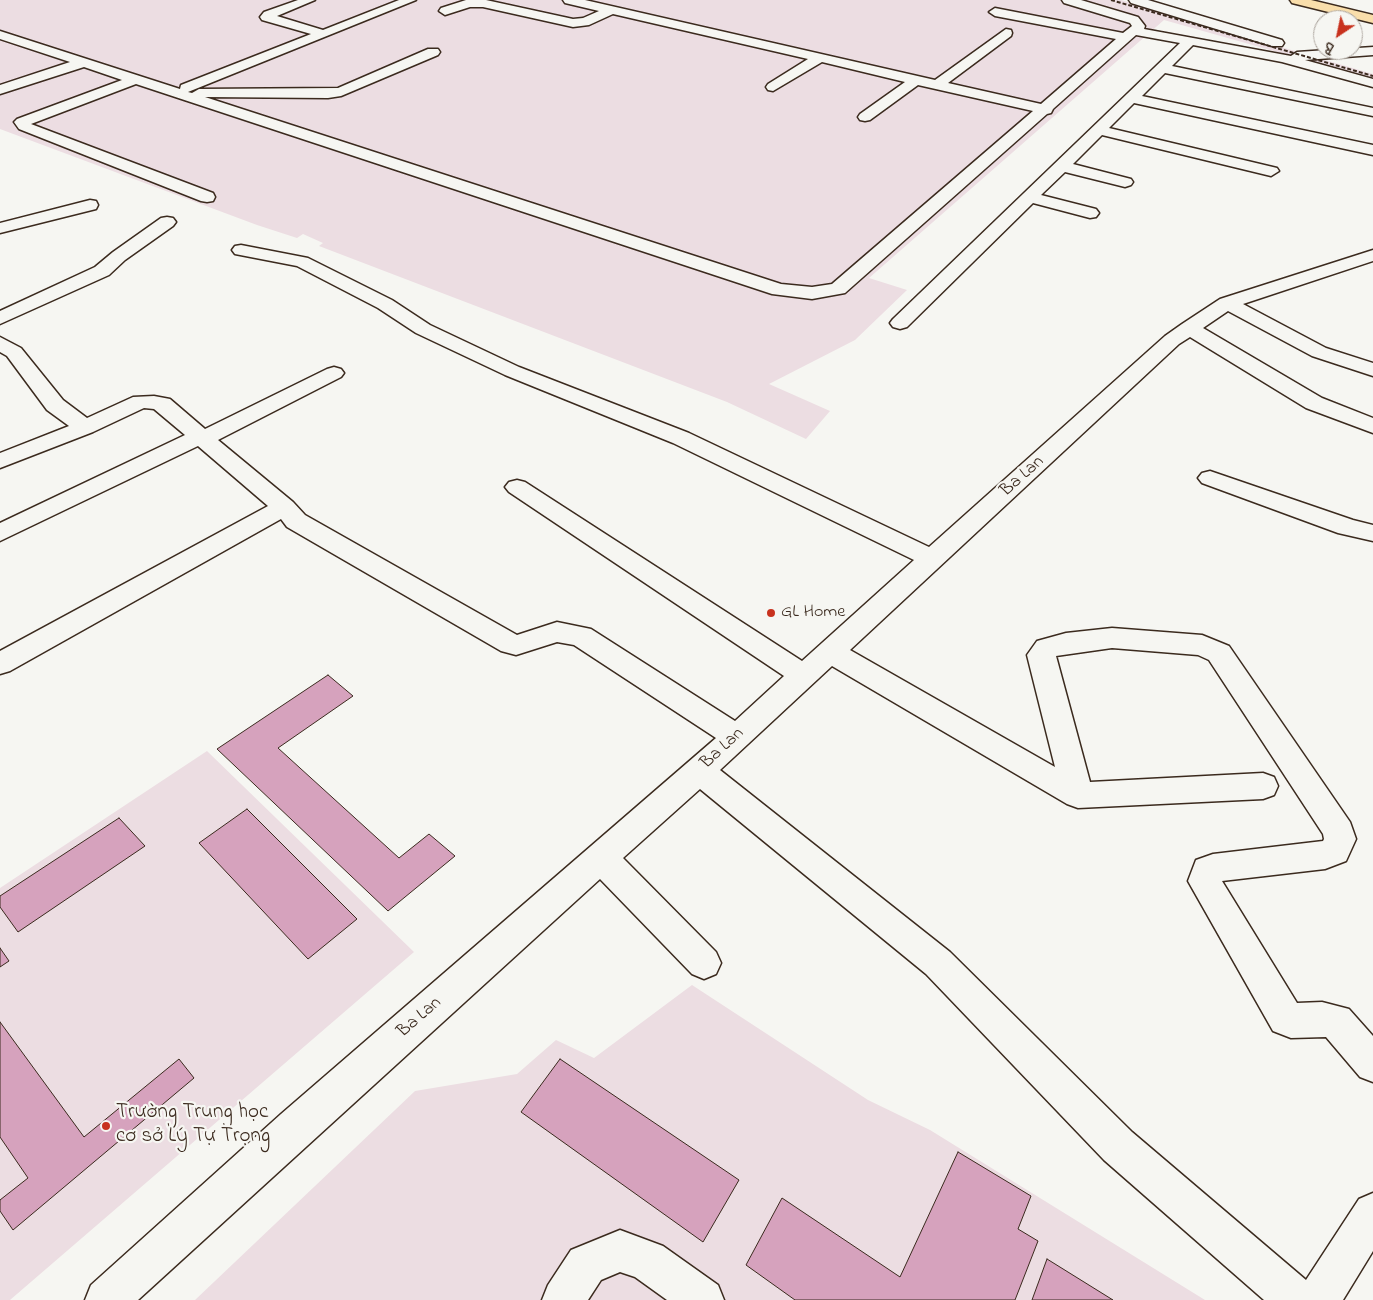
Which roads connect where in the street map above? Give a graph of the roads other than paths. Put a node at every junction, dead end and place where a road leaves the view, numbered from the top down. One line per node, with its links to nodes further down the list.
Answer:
1 (309, 0): 14 (street)
2 (410, 0): 14 (street)
3 (569, 0): 9 (street)
4 (1068, 0): 15 (street)
5 (1135, 0): 19 (street)
6 (1296, 0): 12 (main road)
7 (1335, 0): 8 (main road)
8 (1364, 4)
9 (611, 10): 10 (street); 21 (street)
10 (445, 11)
11 (995, 12): 15 (street)
12 (1373, 19)
13 (1006, 33): 28 (street)
14 (324, 34): 31 (street)
15 (1130, 34): 17 (street); 33 (street)
16 (0, 35): 23 (street)
17 (1189, 42): 22 (street); 24 (street)
18 (433, 52): 31 (street)
19 (1313, 53)
20 (1313, 53): 22 (street)
21 (820, 58): 26 (street); 29 (street)
22 (1284, 58): 27 (street)
23 (82, 62): 25 (street); 30 (street)
24 (1162, 68): 32 (street); 34 (street)
25 (134, 80): 31 (street); 41 (street)
26 (916, 80): 28 (street); 35 (street)
27 (1373, 83)
28 (937, 84): 33 (street)
29 (773, 87)
30 (0, 90)
31 (172, 93): 33 (street)
32 (1131, 98): 36 (street); 37 (street)
33 (1046, 110)
34 (1373, 112)
35 (865, 117)
36 (1098, 130): 38 (street); 39 (street)
37 (1373, 150)
38 (1061, 166): 40 (street); 42 (street)
39 (1271, 171)
40 (1125, 182)
41 (207, 197)
42 (1029, 197): 44 (street); 51 (street)
43 (90, 205): 46 (street)
44 (1090, 213)
45 (167, 222): 50 (street)
46 (0, 228)
47 (241, 250): 67 (street)
48 (1373, 255): 49 (street, Ba Lan)
49 (1227, 303): 52 (street, Ba Lan); 54 (street)
50 (0, 318)
51 (900, 324)
52 (1189, 328): 56 (street); 67 (street, Ba Lan)
53 (0, 343): 57 (street)
54 (1373, 370)
55 (334, 373): 58 (street)
56 (1373, 426)
57 (85, 427): 58 (street); 59 (street)
58 (202, 437): 62 (street); 65 (street)
59 (0, 461)
60 (1210, 478): 63 (street)
61 (517, 487): 70 (street)
62 (284, 507): 69 (street); 71 (street)
63 (1347, 527): 64 (street); 66 (street)
64 (1373, 532)
65 (0, 533)
66 (1373, 552)
67 (932, 559): 68 (street, Ba Lan)
68 (829, 651): 70 (street, Ba Lan); 74 (street)
69 (0, 664)
70 (803, 675): 71 (street, Ba Lan)
71 (736, 736): 72 (street, Ba Lan)
72 (699, 771): 75 (street, Ba Lan); 82 (street)
73 (1263, 786): 74 (street)
74 (1078, 795): 77 (street)
75 (600, 858): 76 (street); 79 (street, Ba Lan)
76 (704, 963)
77 (1373, 1064)
78 (1373, 1213): 83 (street)
79 (106, 1300)
80 (563, 1300): 81 (street)
81 (703, 1300)
82 (1296, 1300)
83 (1318, 1300)

